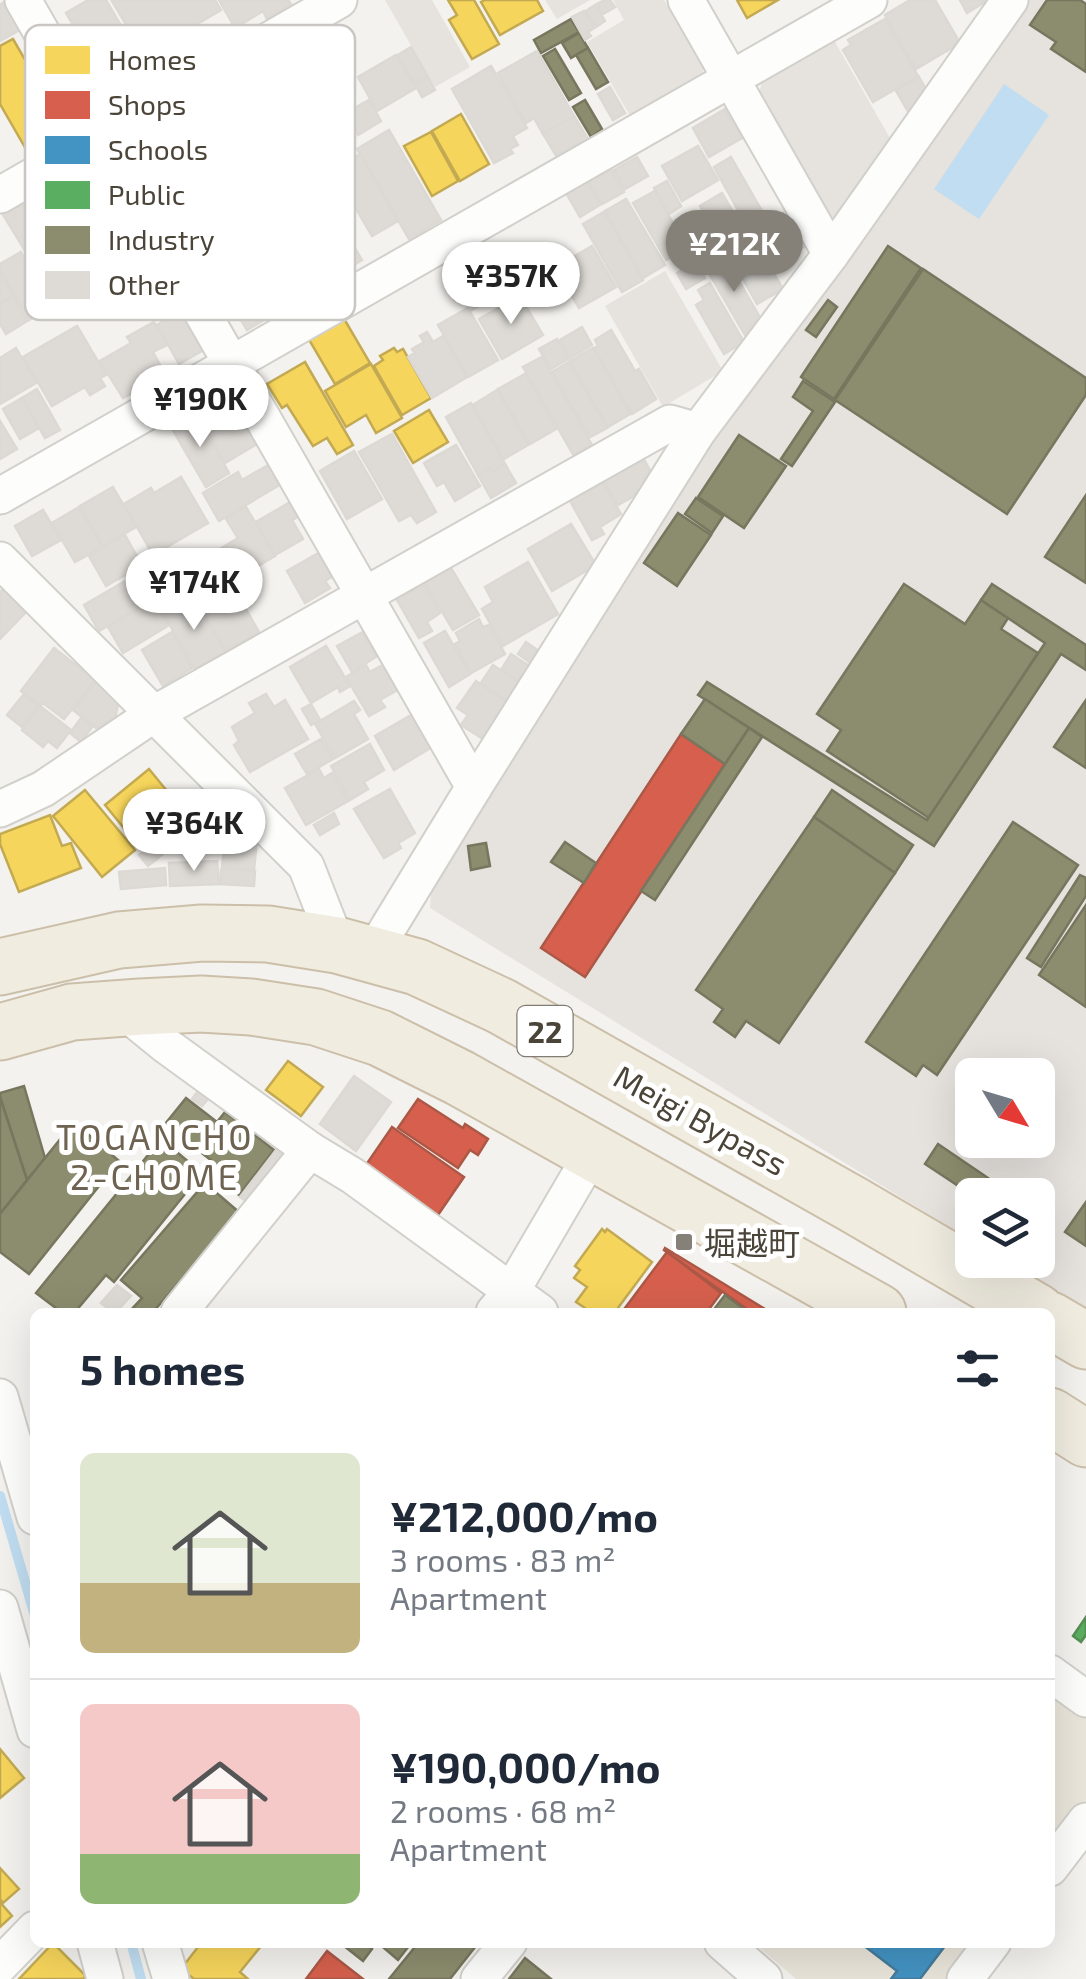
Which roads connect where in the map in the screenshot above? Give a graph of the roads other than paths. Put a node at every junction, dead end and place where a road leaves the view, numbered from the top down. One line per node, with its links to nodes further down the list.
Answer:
1 (23, 0): 6 (street)
2 (339, 0): 7 (street)
3 (686, 0): 8 (street)
4 (869, 0): 8 (street)
5 (1010, 0): 11 (street)
6 (38, 25)
7 (295, 25)
8 (731, 79): 11 (street); 12 (street)
9 (25, 181): 10 (street)
10 (0, 195)
11 (831, 254): 16 (street)
12 (355, 294)
13 (207, 320): 15 (street)
14 (309, 320): 15 (street)
15 (232, 364): 17 (street); 19 (street)
16 (698, 431): 19 (street); 21 (street)
17 (0, 496)
18 (0, 560): 20 (street)
19 (364, 596): 20 (street); 21 (street)
20 (154, 714): 22 (street); 23 (street)
21 (474, 787): 23 (street)
22 (0, 809)
23 (354, 949): 24 (highway, Meigi Bypass / 22); 30 (highway, Meigi Bypass / 22)
24 (0, 968)
25 (121, 1009): 26 (highway, 22); 27 (street); 28 (highway, 22)
26 (0, 1032)
27 (310, 1150): 29 (street); 31 (street)
28 (594, 1152): 29 (street); 32 (highway, 22)
29 (503, 1302)
30 (1008, 1305)
31 (182, 1308)
32 (871, 1308)
33 (1055, 1323): 34 (highway)
34 (1086, 1342)
35 (15, 1416): 38 (street)
36 (1055, 1419): 37 (highway)
37 (1086, 1439)
38 (30, 1492)
39 (0, 1608): 40 (street)
40 (8, 1665): 43 (street)
41 (1055, 1677): 42 (street)
42 (1086, 1699)
43 (30, 1718)
44 (1086, 1822): 45 (street)
45 (1055, 1862)
46 (30, 1934): 52 (street)
47 (96, 1948): 53 (street)
48 (162, 1948): 54 (street)
49 (504, 1948): 55 (street)
50 (729, 1948): 56 (street)
51 (988, 1948): 57 (street)
52 (0, 1965)
53 (105, 1979)
54 (171, 1979)
55 (479, 1979)
56 (764, 1979)
57 (964, 1979)

